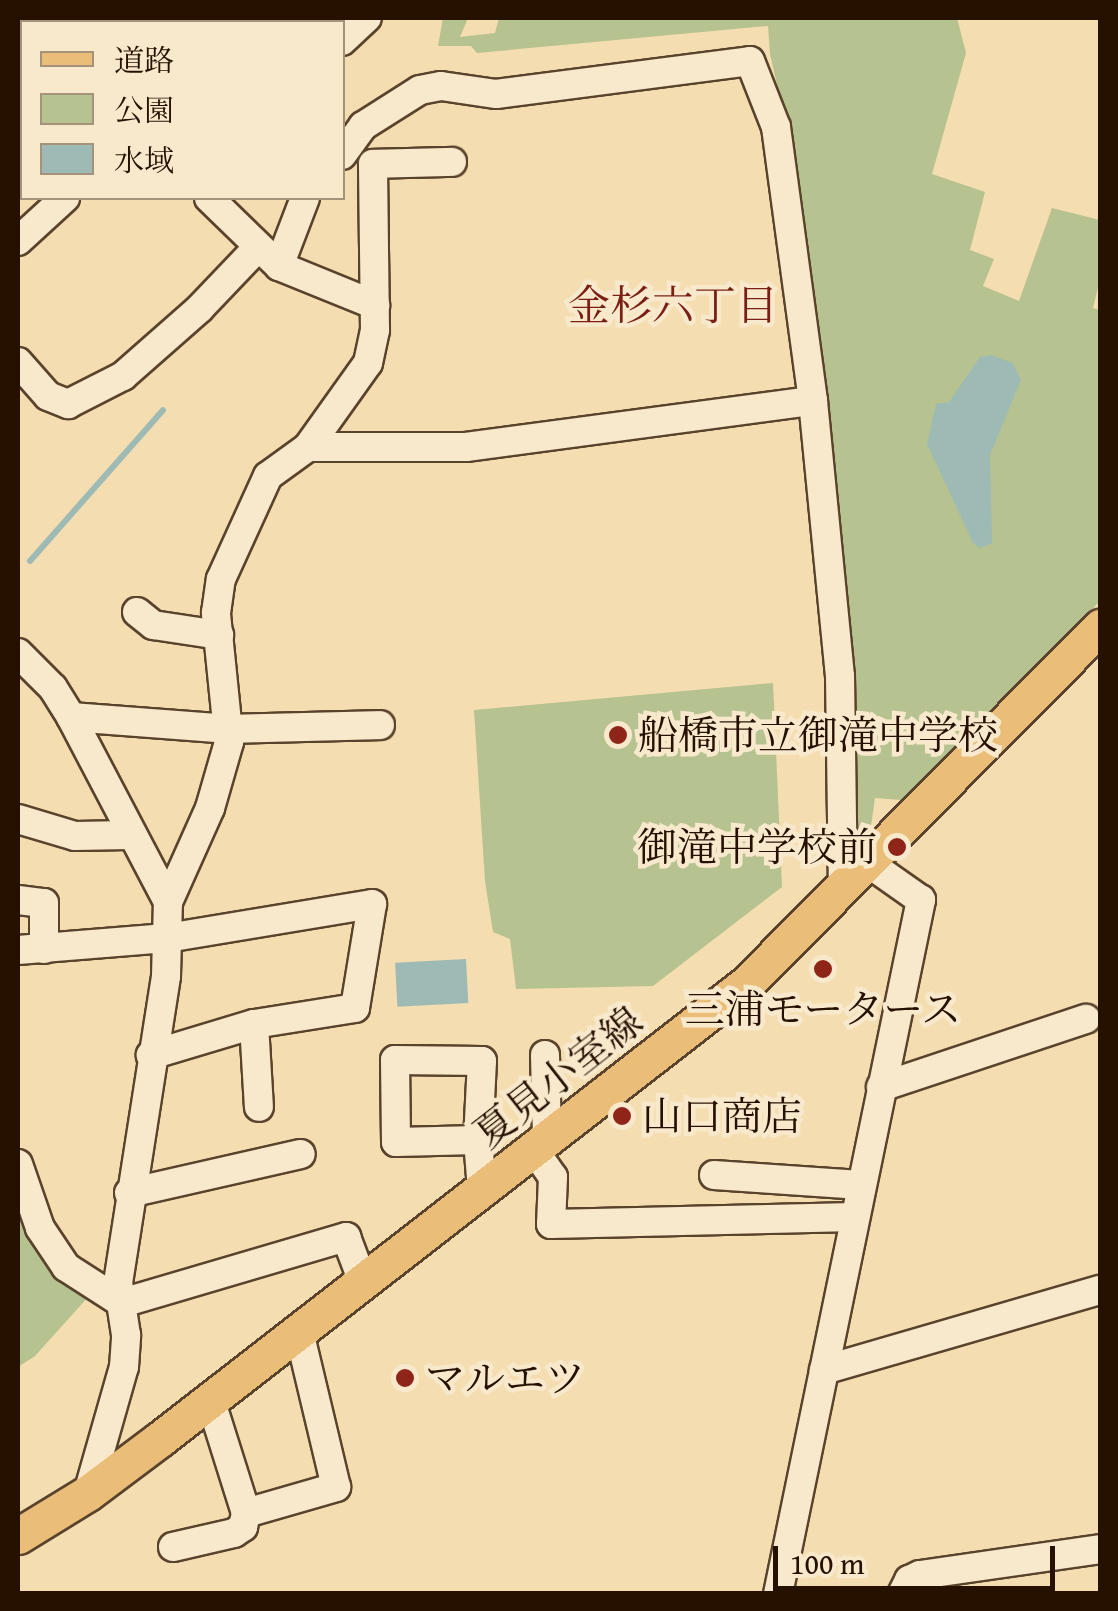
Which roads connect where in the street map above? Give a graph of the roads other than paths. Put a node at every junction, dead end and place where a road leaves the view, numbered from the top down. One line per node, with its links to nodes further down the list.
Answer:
1 (367, 18): 2 (street)
2 (345, 38)
3 (345, 151): 13 (street)
4 (452, 162): 11 (street)
5 (62, 200): 8 (street)
6 (211, 200): 9 (street)
7 (305, 200): 10 (street)
8 (18, 241)
9 (258, 247): 10 (street); 12 (street)
10 (280, 266): 11 (street)
11 (374, 305): 14 (street)
12 (18, 362)
13 (813, 401): 14 (street); 24 (street)
14 (308, 448): 17 (street)
15 (137, 612): 17 (street)
16 (1100, 627): 24 (main road, 夏見小室線)
17 (219, 635): 21 (street)
18 (18, 653): 19 (street)
19 (71, 718): 21 (street); 23 (street)
20 (380, 725): 21 (street)
21 (230, 729): 26 (street)
22 (18, 819): 23 (street)
23 (129, 835): 26 (street)
24 (855, 874): 33 (street); 36 (main road, 夏見小室線)
25 (18, 900): 28 (street)
26 (168, 902): 27 (street)
27 (167, 938): 28 (street); 30 (street); 32 (street)
28 (31, 950)
29 (1086, 1019): 33 (street)
30 (254, 1024): 32 (street); 34 (street)
31 (545, 1055): 36 (street)
32 (151, 1056): 42 (street)
33 (882, 1087): 40 (street)
34 (259, 1108)
35 (478, 1140): 41 (street)
36 (540, 1144): 41 (main road, 夏見小室線); 44 (street)
37 (301, 1154): 42 (street)
38 (18, 1164): 43 (street)
39 (714, 1174): 40 (street)
40 (862, 1185): 44 (street)
41 (482, 1190): 45 (main road, 夏見小室線)
42 (129, 1192): 47 (street)
43 (22, 1202): 47 (street)
44 (855, 1217): 49 (street)
45 (363, 1282): 47 (street); 48 (main road, 夏見小室線)
46 (1100, 1290): 49 (street)
47 (122, 1302): 51 (street)
48 (299, 1332): 50 (main road, 夏見小室線); 52 (street)
49 (824, 1370): 56 (street)
50 (210, 1398): 51 (main road, 夏見小室線); 52 (street)
51 (88, 1493): 53 (main road, 夏見小室線)
52 (246, 1513): 54 (street)
53 (18, 1536)
54 (174, 1548)
55 (1100, 1549): 57 (street)
56 (778, 1594)
57 (902, 1594)

